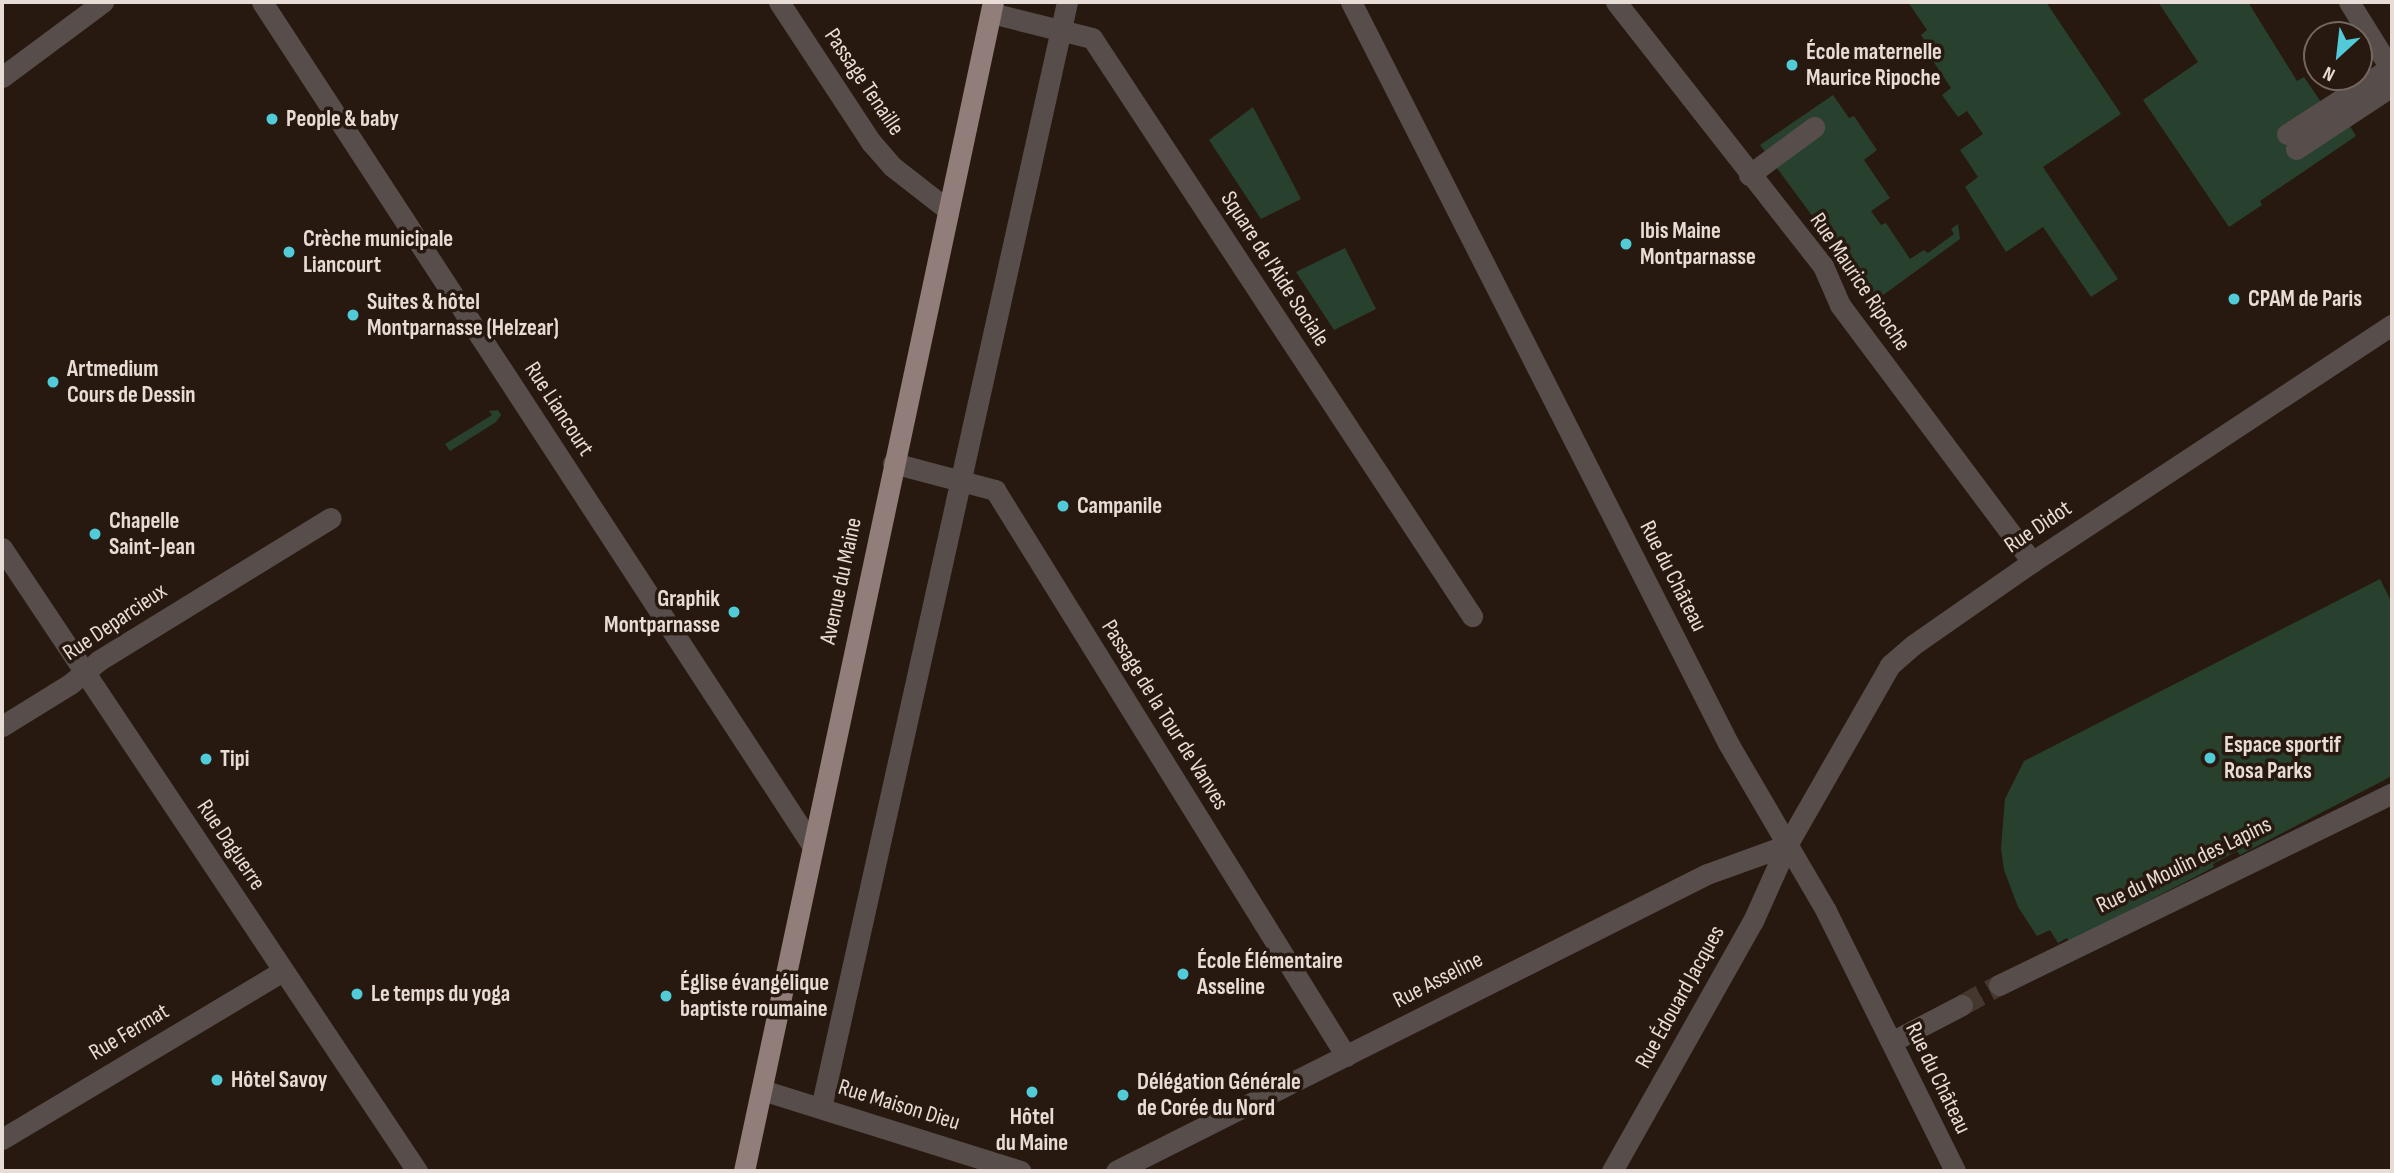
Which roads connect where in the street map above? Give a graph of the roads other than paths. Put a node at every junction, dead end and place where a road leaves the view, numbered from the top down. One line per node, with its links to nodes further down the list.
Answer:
1 (103, 2): 11 (street)
2 (262, 2): 26 (street, Rue Liancourt)
3 (779, 2): 15 (street, Passage Tenaille)
4 (1067, 2): 9 (street)
5 (1351, 2): 27 (street, Rue du Château)
6 (1616, 2): 14 (street, Rue Maurice Ripoche)
7 (2349, 2): 10 (street)
8 (992, 7): 9 (street, Square de l'Aide Sociale); 15 (main road, Avenue du Maine)
9 (1061, 30): 18 (street); 22 (street, Square de l'Aide Sociale)
10 (2391, 75): 13 (street)
11 (2, 77)
12 (1814, 127): 14 (street)
13 (2292, 141)
14 (1749, 174): 21 (street, Rue Maurice Ripoche)
15 (948, 210): 17 (main road, Avenue du Maine)
16 (2392, 325): 21 (street, Rue Didot)
17 (893, 463): 18 (street, Passage de la Tour de Vanves); 26 (main road, Avenue du Maine)
18 (961, 482): 32 (street, Passage de la Tour de Vanves); 34 (street)
19 (330, 518): 23 (street, Rue Deparcieux)
20 (2, 548): 23 (street, Rue Daguerre)
21 (2032, 562): 27 (street, Rue Didot)
22 (1472, 616)
23 (83, 673): 24 (street, Rue Deparcieux); 28 (street, Rue Daguerre)
24 (2, 726)
25 (2392, 793): 29 (street, Rue du Moulin des Lapins)
26 (812, 845): 33 (main road, Avenue du Maine)
27 (1787, 845): 31 (street, Rue du Château); 32 (street, Rue Asseline); 40 (street, Rue Édouard Jacques)
28 (283, 971): 35 (street, Rue Fermat); 36 (street, Rue Daguerre)
29 (1999, 985)
30 (1962, 1005): 31 (street)
31 (1891, 1042): 41 (street, Rue du Château)
32 (1346, 1056): 39 (street, Rue Asseline)
33 (762, 1090): 34 (street, Rue Maison Dieu); 37 (main road, Avenue du Maine)
34 (821, 1108): 38 (street, Rue Maison Dieu)
35 (2, 1139)
36 (417, 1171)
37 (744, 1171)
38 (1021, 1171)
39 (1116, 1171)
40 (1612, 1171)
41 (1955, 1171)

